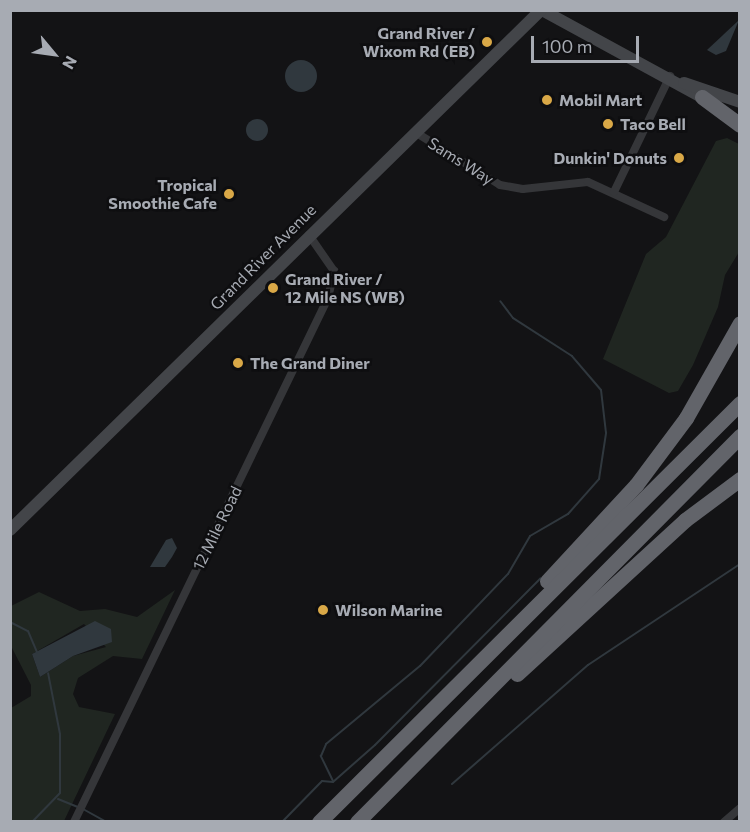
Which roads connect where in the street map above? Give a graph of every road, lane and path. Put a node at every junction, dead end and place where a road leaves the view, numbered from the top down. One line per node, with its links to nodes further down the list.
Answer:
1 (541, 10): 2 (main road); 8 (main road, Grand River Avenue)
2 (670, 76): 3 (main road); 9 (street)
3 (684, 83): 4 (main road); 5 (main road)
4 (702, 97): 6 (main road); 7 (highway)
5 (740, 102)
6 (740, 116)
7 (740, 125)
8 (415, 132): 9 (street, Sams Way); 11 (main road, Grand River Avenue)
9 (614, 192): 10 (street, Sams Way)
10 (664, 217)
11 (309, 235): 16 (main road, Grand River Avenue); 20 (street, 12 Mile Road)
12 (740, 323): 17 (highway)
13 (740, 403): 17 (highway)
14 (740, 436): 19 (highway)
15 (740, 479): 19 (highway)
16 (10, 530)
17 (467, 674): 21 (highway)
18 (740, 808): 22 (street)
19 (360, 819)
20 (74, 822)
21 (319, 822)
22 (724, 822)

